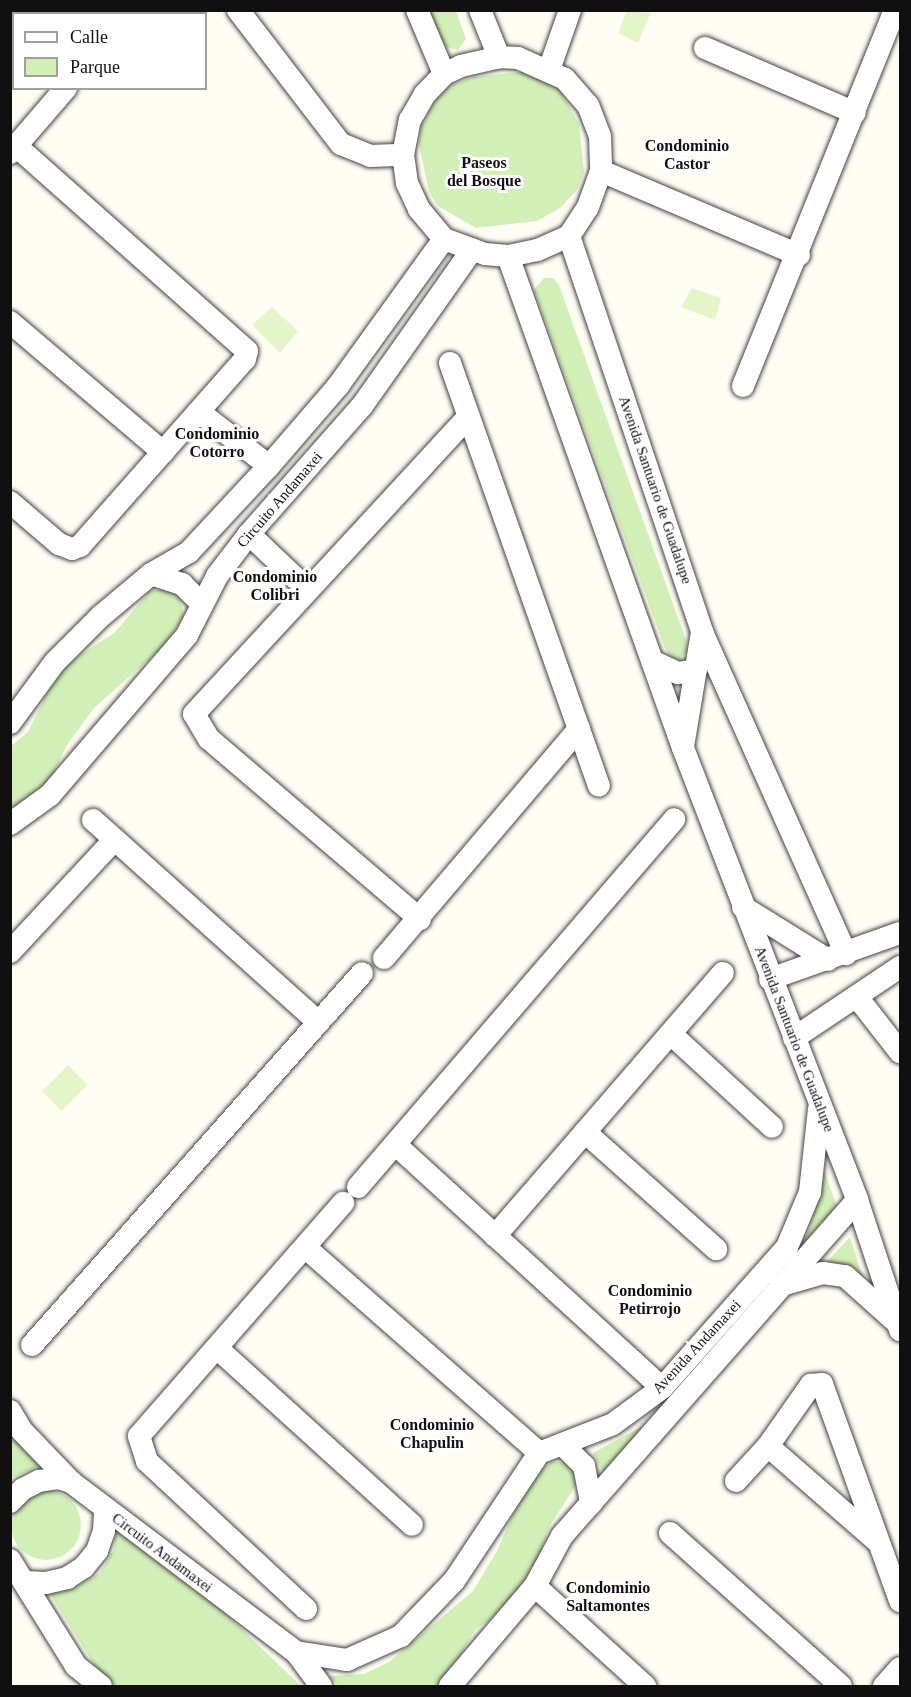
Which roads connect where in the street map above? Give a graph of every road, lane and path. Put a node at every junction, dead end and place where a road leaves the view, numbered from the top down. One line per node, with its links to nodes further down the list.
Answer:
1 (238, 10): 13 (street)
2 (417, 10): 9 (street)
3 (480, 10): 7 (street)
4 (570, 10): 8 (street)
5 (896, 10): 11 (street)
6 (705, 48): 11 (street)
7 (499, 57): 8 (street); 9 (street)
8 (549, 70): 14 (street)
9 (444, 74): 13 (street)
10 (64, 90): 12 (street)
11 (855, 114): 18 (street)
12 (13, 150): 23 (street)
13 (403, 155): 16 (street)
14 (601, 171): 15 (street); 18 (street)
15 (569, 236): 19 (street); 32 (street, Avenida Santuario de Guadalupe)
16 (444, 239): 17 (street); 26 (street, Circuito Andamaxei)
17 (472, 250): 19 (street); 28 (street, Circuito Andamaxei)
18 (799, 255): 22 (street)
19 (508, 256): 33 (street, Avenida Santuario de Guadalupe)
20 (10, 322): 25 (street)
21 (450, 363): 24 (street)
22 (743, 386)
23 (199, 412): 25 (street); 26 (street)
24 (468, 417): 30 (street); 36 (street)
25 (163, 452): 27 (street)
26 (269, 466): 29 (street, Circuito Andamaxei)
27 (10, 502)
28 (249, 534): 30 (street); 31 (street, Circuito Andamaxei)
29 (151, 574): 31 (street); 35 (street, Circuito Andamaxei)
30 (306, 588): 44 (street)
31 (202, 604): 40 (street, Circuito Andamaxei)
32 (702, 632): 34 (street, Avenida Santuario de Guadalupe); 47 (street)
33 (652, 661): 34 (street); 37 (street, Avenida Santuario de Guadalupe)
34 (696, 669): 37 (street, Avenida Santuario de Guadalupe)
35 (10, 723)
36 (579, 729): 38 (street); 44 (street)
37 (683, 748): 43 (street, Avenida Santuario de Guadalupe)
38 (599, 785)
39 (674, 819): 61 (street)
40 (13, 820)
41 (93, 820): 42 (street)
42 (115, 839): 46 (street); 54 (street)
43 (743, 907): 47 (street); 52 (street, Avenida Santuario de Guadalupe)
44 (420, 919): 48 (street)
45 (900, 933): 47 (street)
46 (10, 952)
47 (837, 957): 52 (street)
48 (384, 958)
49 (900, 967): 53 (street)
50 (723, 973): 55 (street)
51 (362, 974): 54 (street)
52 (770, 979): 56 (street, Avenida Santuario de Guadalupe)
53 (856, 996): 56 (street); 57 (street)
54 (318, 1022): 68 (street)
55 (671, 1034): 59 (street); 60 (street)
56 (794, 1038): 58 (street, Avenida Santuario de Guadalupe)
57 (900, 1052)
58 (819, 1104): 62 (street, Avenida Santuario de Guadalupe); 70 (street, Avenida Andamaxei)
59 (772, 1127)
60 (585, 1132): 63 (street); 65 (street)
61 (396, 1145): 63 (street); 64 (street)
62 (857, 1200): 66 (street, Avenida Andamaxei); 67 (street, Avenida Santuario de Guadalupe)
63 (495, 1236): 70 (street)
64 (306, 1248): 69 (street); 74 (street)
65 (716, 1249)
66 (782, 1286): 67 (street); 78 (street, Avenida Andamaxei)
67 (899, 1328)
68 (32, 1346)
69 (217, 1348): 80 (street); 87 (street)
70 (662, 1388): 72 (street, Avenida Andamaxei)
71 (10, 1411): 76 (street, Circuito Andamaxei)
72 (562, 1445): 74 (street, Avenida Andamaxei); 78 (street)
73 (768, 1446): 75 (street); 82 (street); 82 (street)
74 (539, 1453): 88 (street)
75 (736, 1481)
76 (71, 1482): 77 (street); 79 (street, Circuito Andamaxei)
77 (10, 1502)
78 (591, 1503): 85 (street, Avenida Andamaxei)
79 (105, 1510): 84 (street); 88 (street, Circuito Andamaxei)
80 (412, 1525)
81 (670, 1533): 94 (street)
82 (880, 1545): 86 (street)
83 (10, 1560): 84 (street)
84 (25, 1582): 90 (street)
85 (535, 1586): 92 (street, Avenida Andamaxei); 93 (street)
86 (900, 1601)
87 (306, 1610)
88 (296, 1652): 91 (street, Circuito Andamaxei)
89 (900, 1668): 95 (street)
90 (101, 1686)
91 (321, 1686)
92 (450, 1686)
93 (645, 1686)
94 (841, 1686)
95 (884, 1686)

